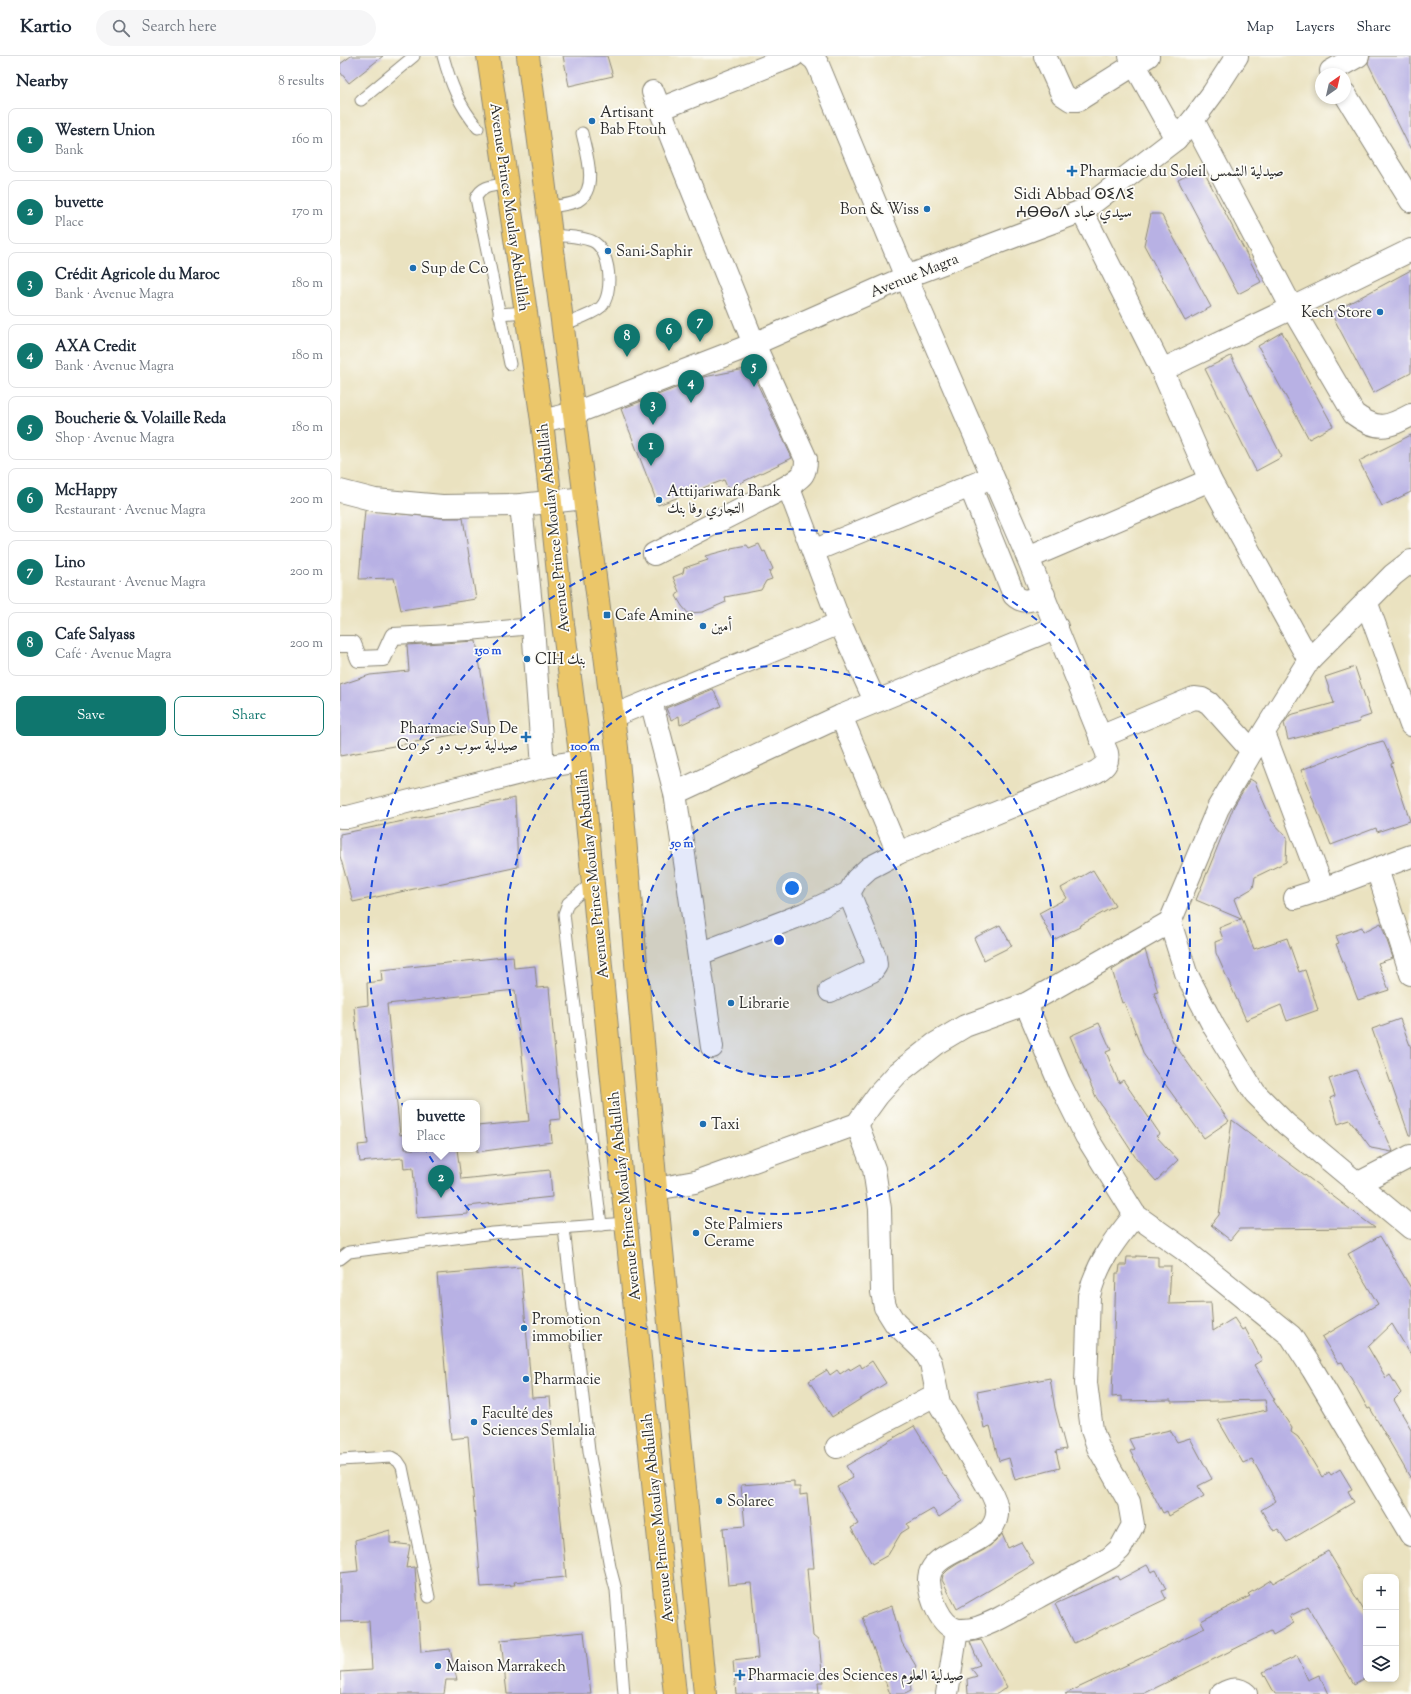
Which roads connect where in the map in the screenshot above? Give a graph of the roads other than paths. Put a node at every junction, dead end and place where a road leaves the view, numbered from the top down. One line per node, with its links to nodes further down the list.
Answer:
1 (414, 56): 12 (lane)
2 (443, 56): 15 (lane)
3 (488, 56): 18 (main road, Avenue Prince Moulay Abdullah)
4 (528, 56): 20 (main road, Avenue Prince Moulay Abdullah)
5 (793, 56): 29 (street)
6 (810, 56): 24 (street)
7 (1045, 56): 10 (street)
8 (1237, 56): 14 (street, Avenue Magra)
9 (1358, 56): 11 (street)
10 (1137, 59): 17 (street)
11 (1328, 67)
12 (361, 100)
13 (1351, 104): 19 (street)
14 (1193, 120): 17 (street, Avenue Magra); 25 (street)
15 (478, 128)
16 (582, 133): 20 (lane)
17 (1176, 138): 21 (street, Avenue Magra)
18 (506, 184): 26 (main road, Avenue Prince Moulay Abdullah); 27 (lane)
19 (1411, 201)
20 (547, 207): 22 (main road, Avenue Prince Moulay Abdullah)
21 (1082, 211): 24 (street, Avenue Magra); 31 (street)
22 (550, 235): 28 (main road, Avenue Prince Moulay Abdullah); 28 (lane)
23 (1411, 250): 25 (street)
24 (906, 277): 29 (street, Avenue Magra); 35 (street)
25 (1292, 308): 31 (street); 33 (street)
26 (526, 312): 27 (lane); 34 (main road, Avenue Prince Moulay Abdullah)
27 (499, 314): 30 (lane)
28 (562, 325): 32 (main road, Avenue Prince Moulay Abdullah)
29 (754, 344): 32 (street, Avenue Magra); 37 (street)
30 (510, 364)
31 (1162, 370): 36 (street)
32 (574, 413): 34 (street, Avenue Magra); 40 (main road, Avenue Prince Moulay Abdullah)
33 (1411, 415)
34 (542, 421): 41 (main road, Avenue Prince Moulay Abdullah)
35 (992, 477): 38 (street); 45 (street)
36 (1210, 480): 45 (street); 54 (street)
37 (788, 486): 43 (street); 44 (street)
38 (970, 486): 43 (street); 47 (street)
39 (340, 491): 42 (street)
40 (585, 498): 41 (street); 57 (main road, Avenue Prince Moulay Abdullah)
41 (552, 503): 42 (street); 50 (main road, Avenue Prince Moulay Abdullah)
42 (521, 505): 51 (street)
43 (813, 550): 49 (street)
44 (654, 554)
45 (1028, 558): 47 (street)
46 (1411, 561): 48 (street)
47 (1044, 595): 52 (street)
48 (1366, 601): 54 (street); 59 (street)
49 (840, 622): 55 (street); 56 (street)
50 (563, 624): 51 (street); 63 (main road, Avenue Prince Moulay Abdullah)
51 (533, 626): 53 (street); 64 (street)
52 (1058, 628): 56 (street); 61 (street)
53 (340, 644)
54 (1309, 660): 60 (street)
55 (651, 701): 57 (street); 65 (street)
56 (875, 701): 58 (street)
57 (613, 716): 83 (main road, Avenue Prince Moulay Abdullah)
58 (841, 716): 65 (street); 67 (street)
59 (1411, 725)
60 (1264, 733): 62 (street); 71 (street)
61 (1100, 737): 62 (street); 67 (street)
62 (1252, 751): 74 (street)
63 (581, 761): 64 (street); 70 (main road, Avenue Prince Moulay Abdullah)
64 (543, 767): 66 (street)
65 (675, 793): 75 (street)
66 (340, 817)
67 (898, 853): 72 (street)
68 (1411, 856): 69 (street)
69 (1377, 869): 71 (street); 76 (street)
70 (592, 882): 85 (main road, Avenue Prince Moulay Abdullah); 86 (lane)
71 (1323, 890): 73 (street)
72 (849, 893): 75 (street); 77 (street)
73 (1295, 898)
74 (1170, 922): 78 (street); 82 (street)
75 (700, 954): 79 (street)
76 (1411, 974)
77 (830, 991)
78 (1026, 1004): 80 (street); 84 (street)
79 (712, 1047)
80 (857, 1124): 83 (street); 90 (street)
81 (1411, 1156): 82 (street)
82 (1357, 1184): 88 (street)
83 (656, 1189): 98 (main road, Avenue Prince Moulay Abdullah)
84 (1135, 1214): 93 (street); 95 (street)
85 (626, 1224): 86 (lane); 97 (main road, Avenue Prince Moulay Abdullah)
86 (601, 1225): 87 (lane)
87 (564, 1228): 89 (lane); 96 (lane)
88 (1411, 1228)
89 (340, 1259)
90 (937, 1394): 91 (street); 95 (street)
91 (837, 1447)
92 (340, 1460): 94 (lane)
93 (1411, 1536)
94 (428, 1597)
95 (957, 1630): 99 (street)
96 (624, 1694)
97 (675, 1694)
98 (705, 1694)
99 (947, 1694)
100 (1222, 1694): 101 (street)
101 (1246, 1694)

